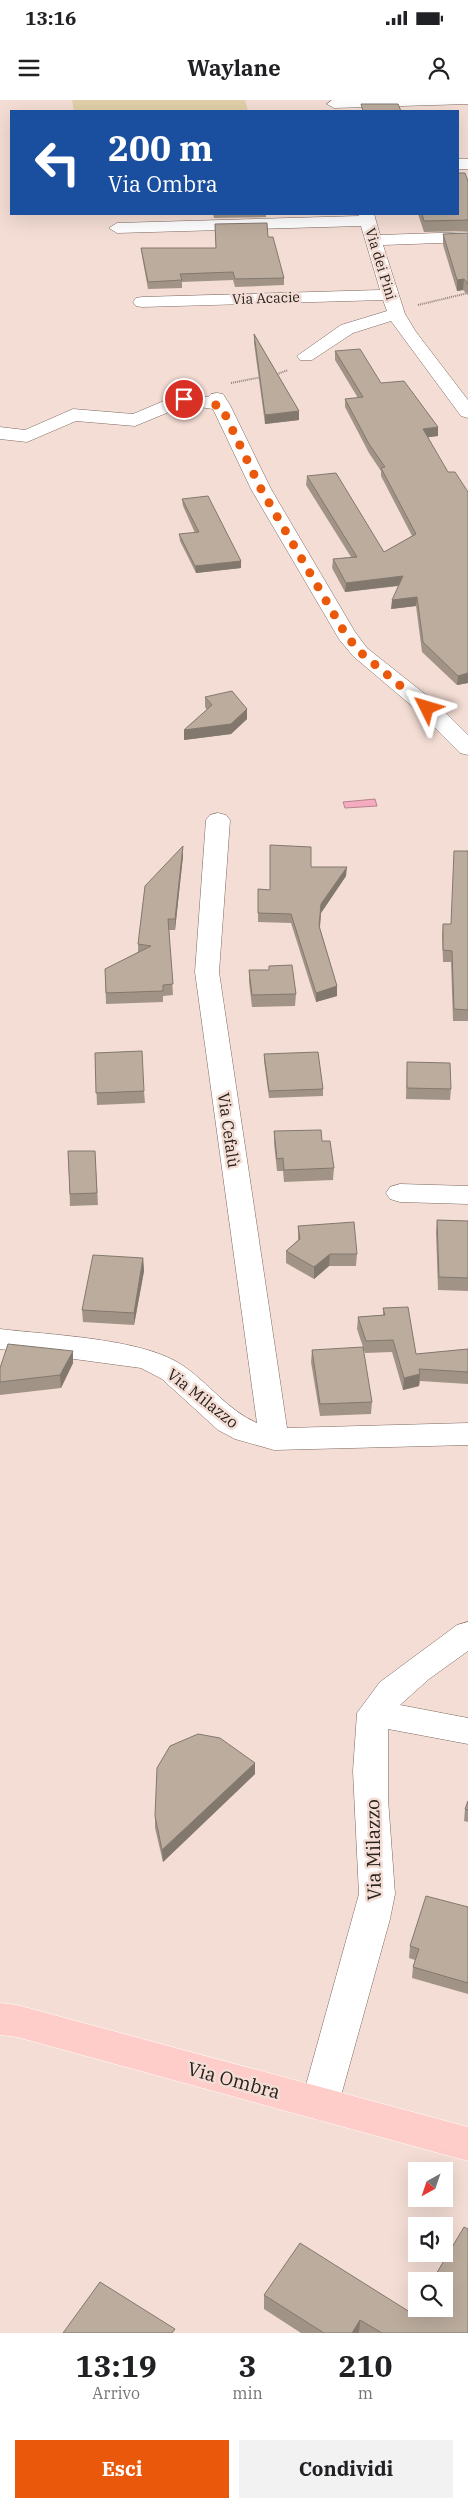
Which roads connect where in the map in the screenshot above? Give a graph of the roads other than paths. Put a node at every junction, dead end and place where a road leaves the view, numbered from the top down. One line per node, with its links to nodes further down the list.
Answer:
1 (465, 100): 2 (street)
2 (334, 105)
3 (367, 217): 4 (street); 6 (street, Via dei Pini)
4 (117, 228)
5 (468, 237): 6 (street)
6 (374, 240): 7 (street, Via dei Pini)
7 (390, 295): 8 (street, Via Acacie); 9 (street, Via dei Pini)
8 (142, 302)
9 (396, 314): 10 (street); 11 (street, Via dei Pini)
10 (306, 356)
11 (468, 412)
12 (0, 433): 13 (street)
13 (468, 748)
14 (218, 820): 19 (street, Via Cefalù)
15 (400, 1193): 16 (street)
16 (468, 1195)
17 (0, 1339): 19 (street, Via Milazzo)
18 (468, 1434): 19 (street, Via Milazzo)
19 (274, 1439)
20 (468, 1634): 21 (street)
21 (374, 1712): 22 (street); 24 (street, Via Milazzo)
22 (468, 1731)
23 (0, 2019): 24 (main road, Via Ombra)
24 (320, 2103): 25 (main road, Via Ombra)
25 (468, 2144)

